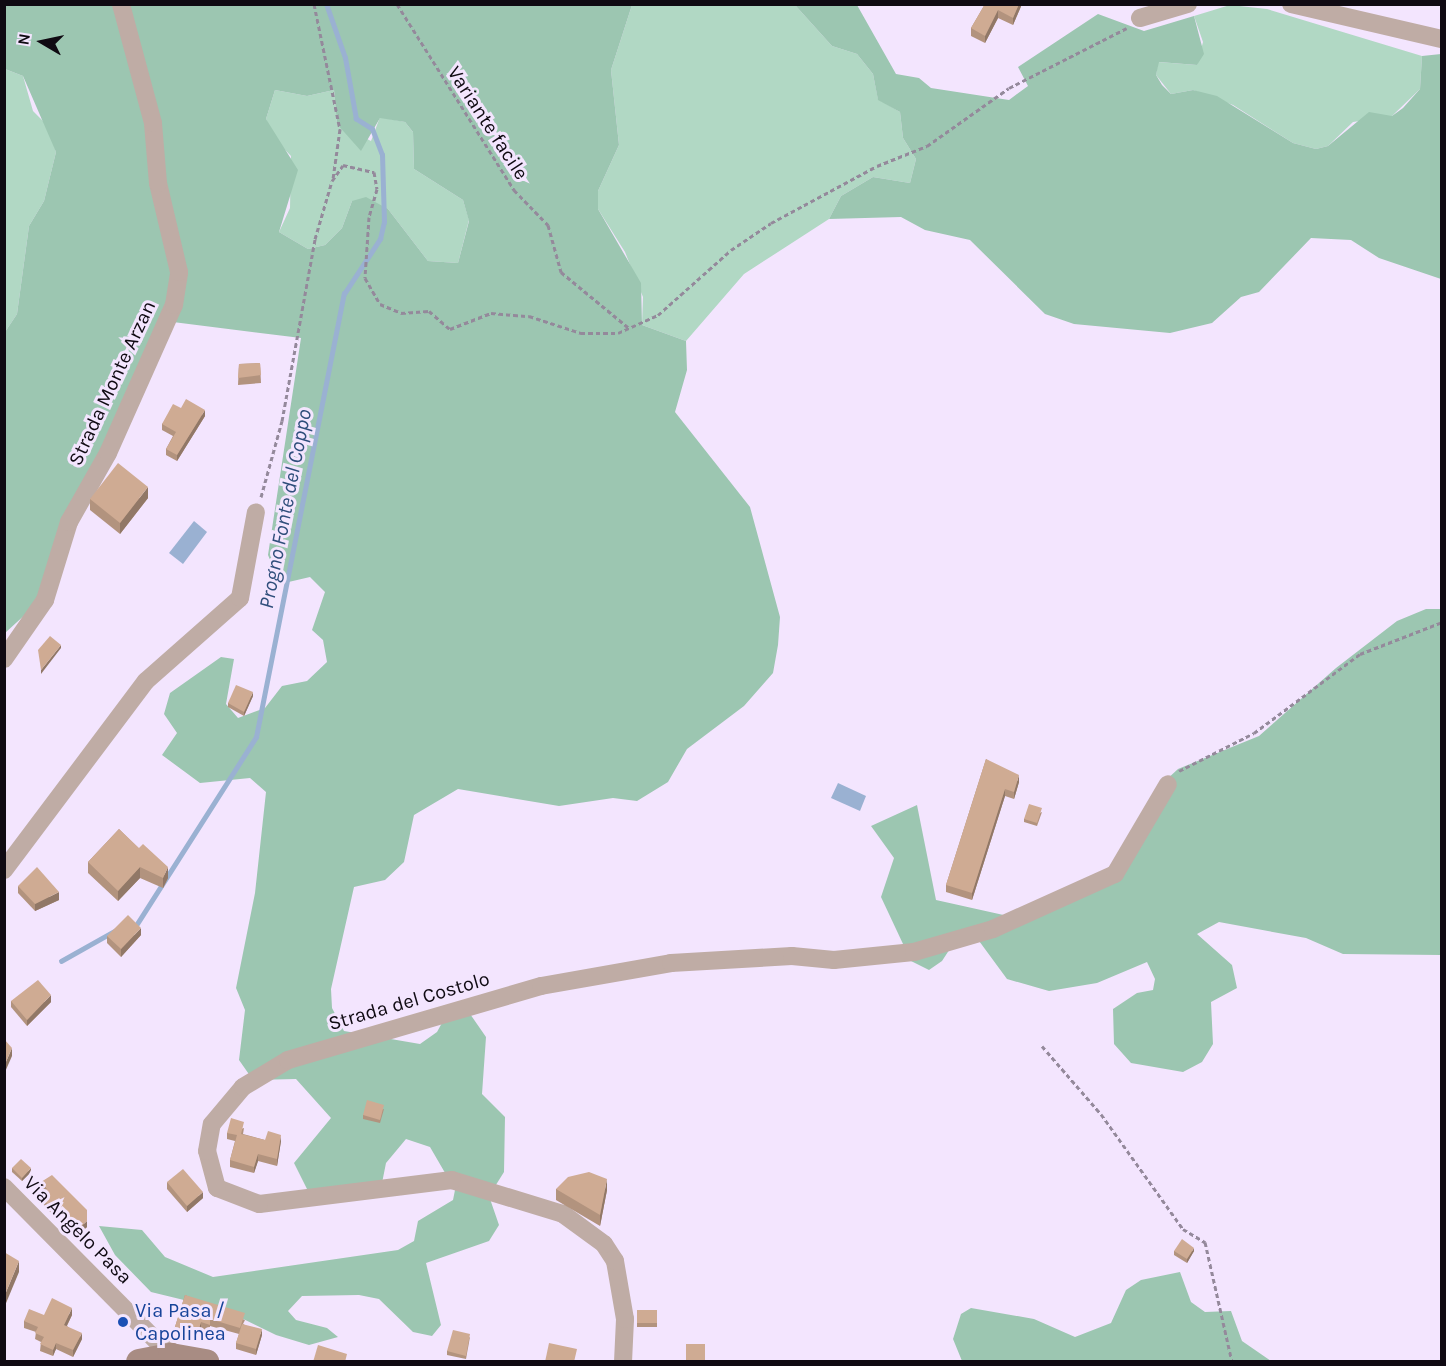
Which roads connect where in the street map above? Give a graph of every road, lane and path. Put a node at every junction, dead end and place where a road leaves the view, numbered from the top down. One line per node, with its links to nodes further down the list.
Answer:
1 (121, 4): 12 (street, Strada Monte Arzan)
2 (314, 4): 8 (path)
3 (397, 4): 9 (path, Variante facile)
4 (1188, 4): 6 (street)
5 (1291, 4): 7 (street)
6 (1140, 18): 9 (path)
7 (1442, 39)
8 (332, 181): 9 (path); 10 (path)
9 (629, 328)
10 (256, 512): 14 (street)
11 (1442, 622): 13 (path)
12 (4, 659)
13 (1168, 784): 20 (street, Strada del Costolo)
14 (4, 870)
15 (1042, 1046): 21 (path)
16 (4, 1188): 17 (street, Via Angelo Pasa)
17 (171, 1356): 18 (street); 19 (street)
18 (139, 1362)
19 (206, 1362)
20 (623, 1362)
21 (1232, 1362)

